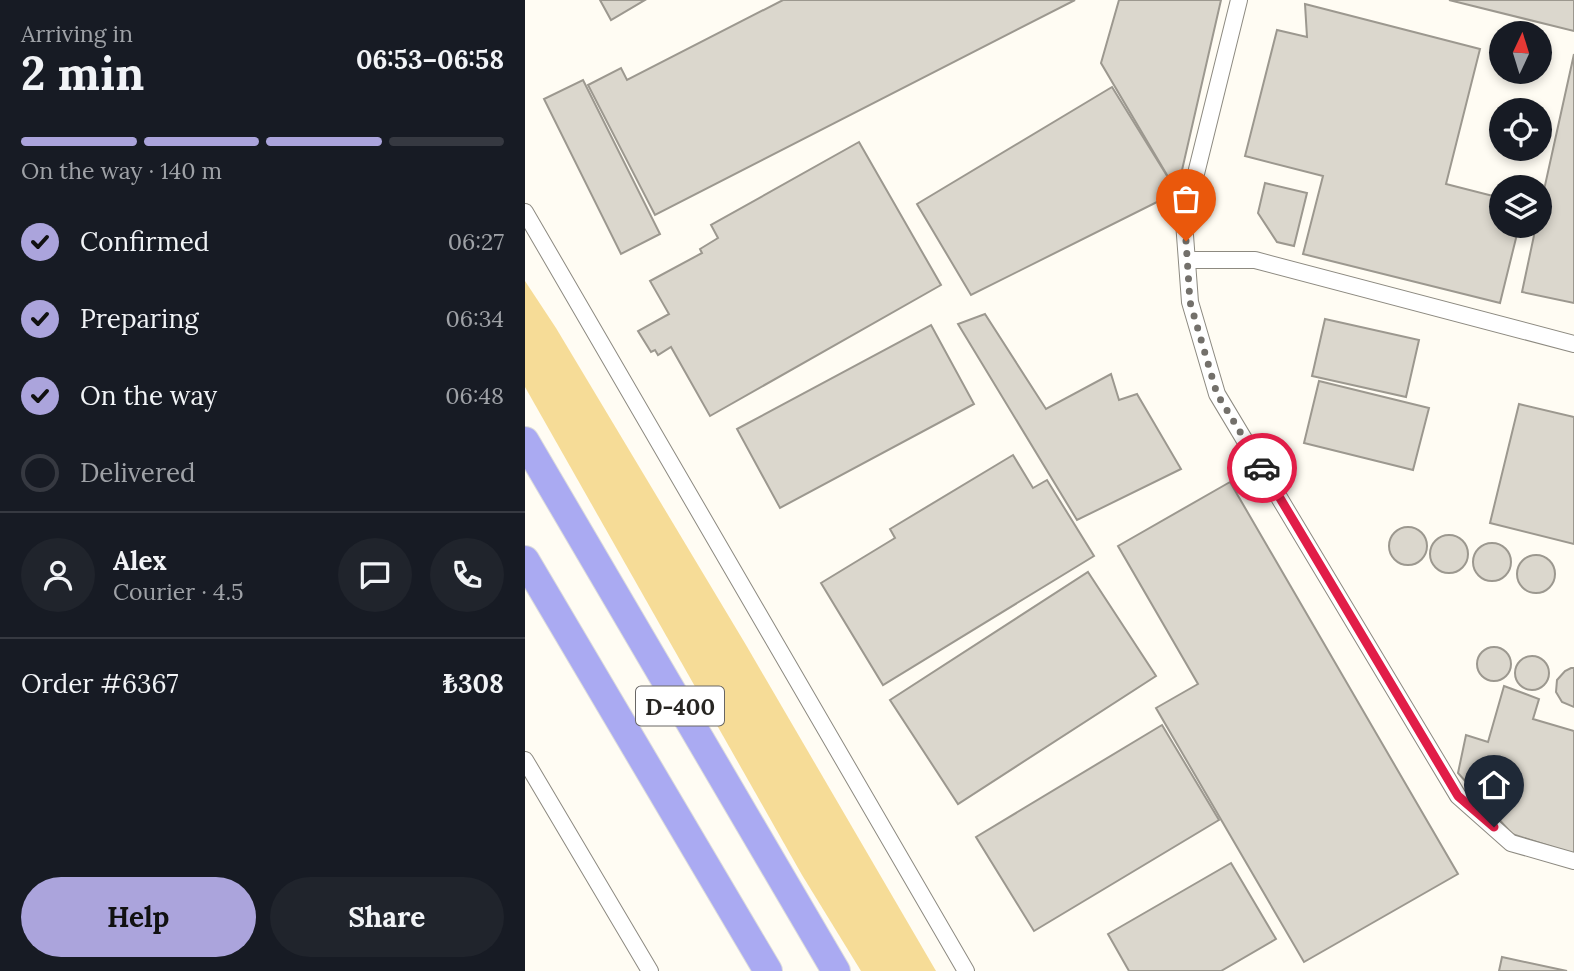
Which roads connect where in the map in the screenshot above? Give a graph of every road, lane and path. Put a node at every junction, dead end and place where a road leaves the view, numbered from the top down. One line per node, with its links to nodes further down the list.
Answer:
1 (1238, 0): 3 (street)
2 (527, 219): 12 (street)
3 (1187, 260): 4 (street); 8 (street)
4 (1574, 344)
5 (525, 441): 11 (highway, D-400)
6 (525, 560): 10 (highway, D-400)
7 (525, 760): 9 (street)
8 (1574, 861)
9 (649, 971)
10 (768, 971)
11 (836, 971)
12 (966, 971)

